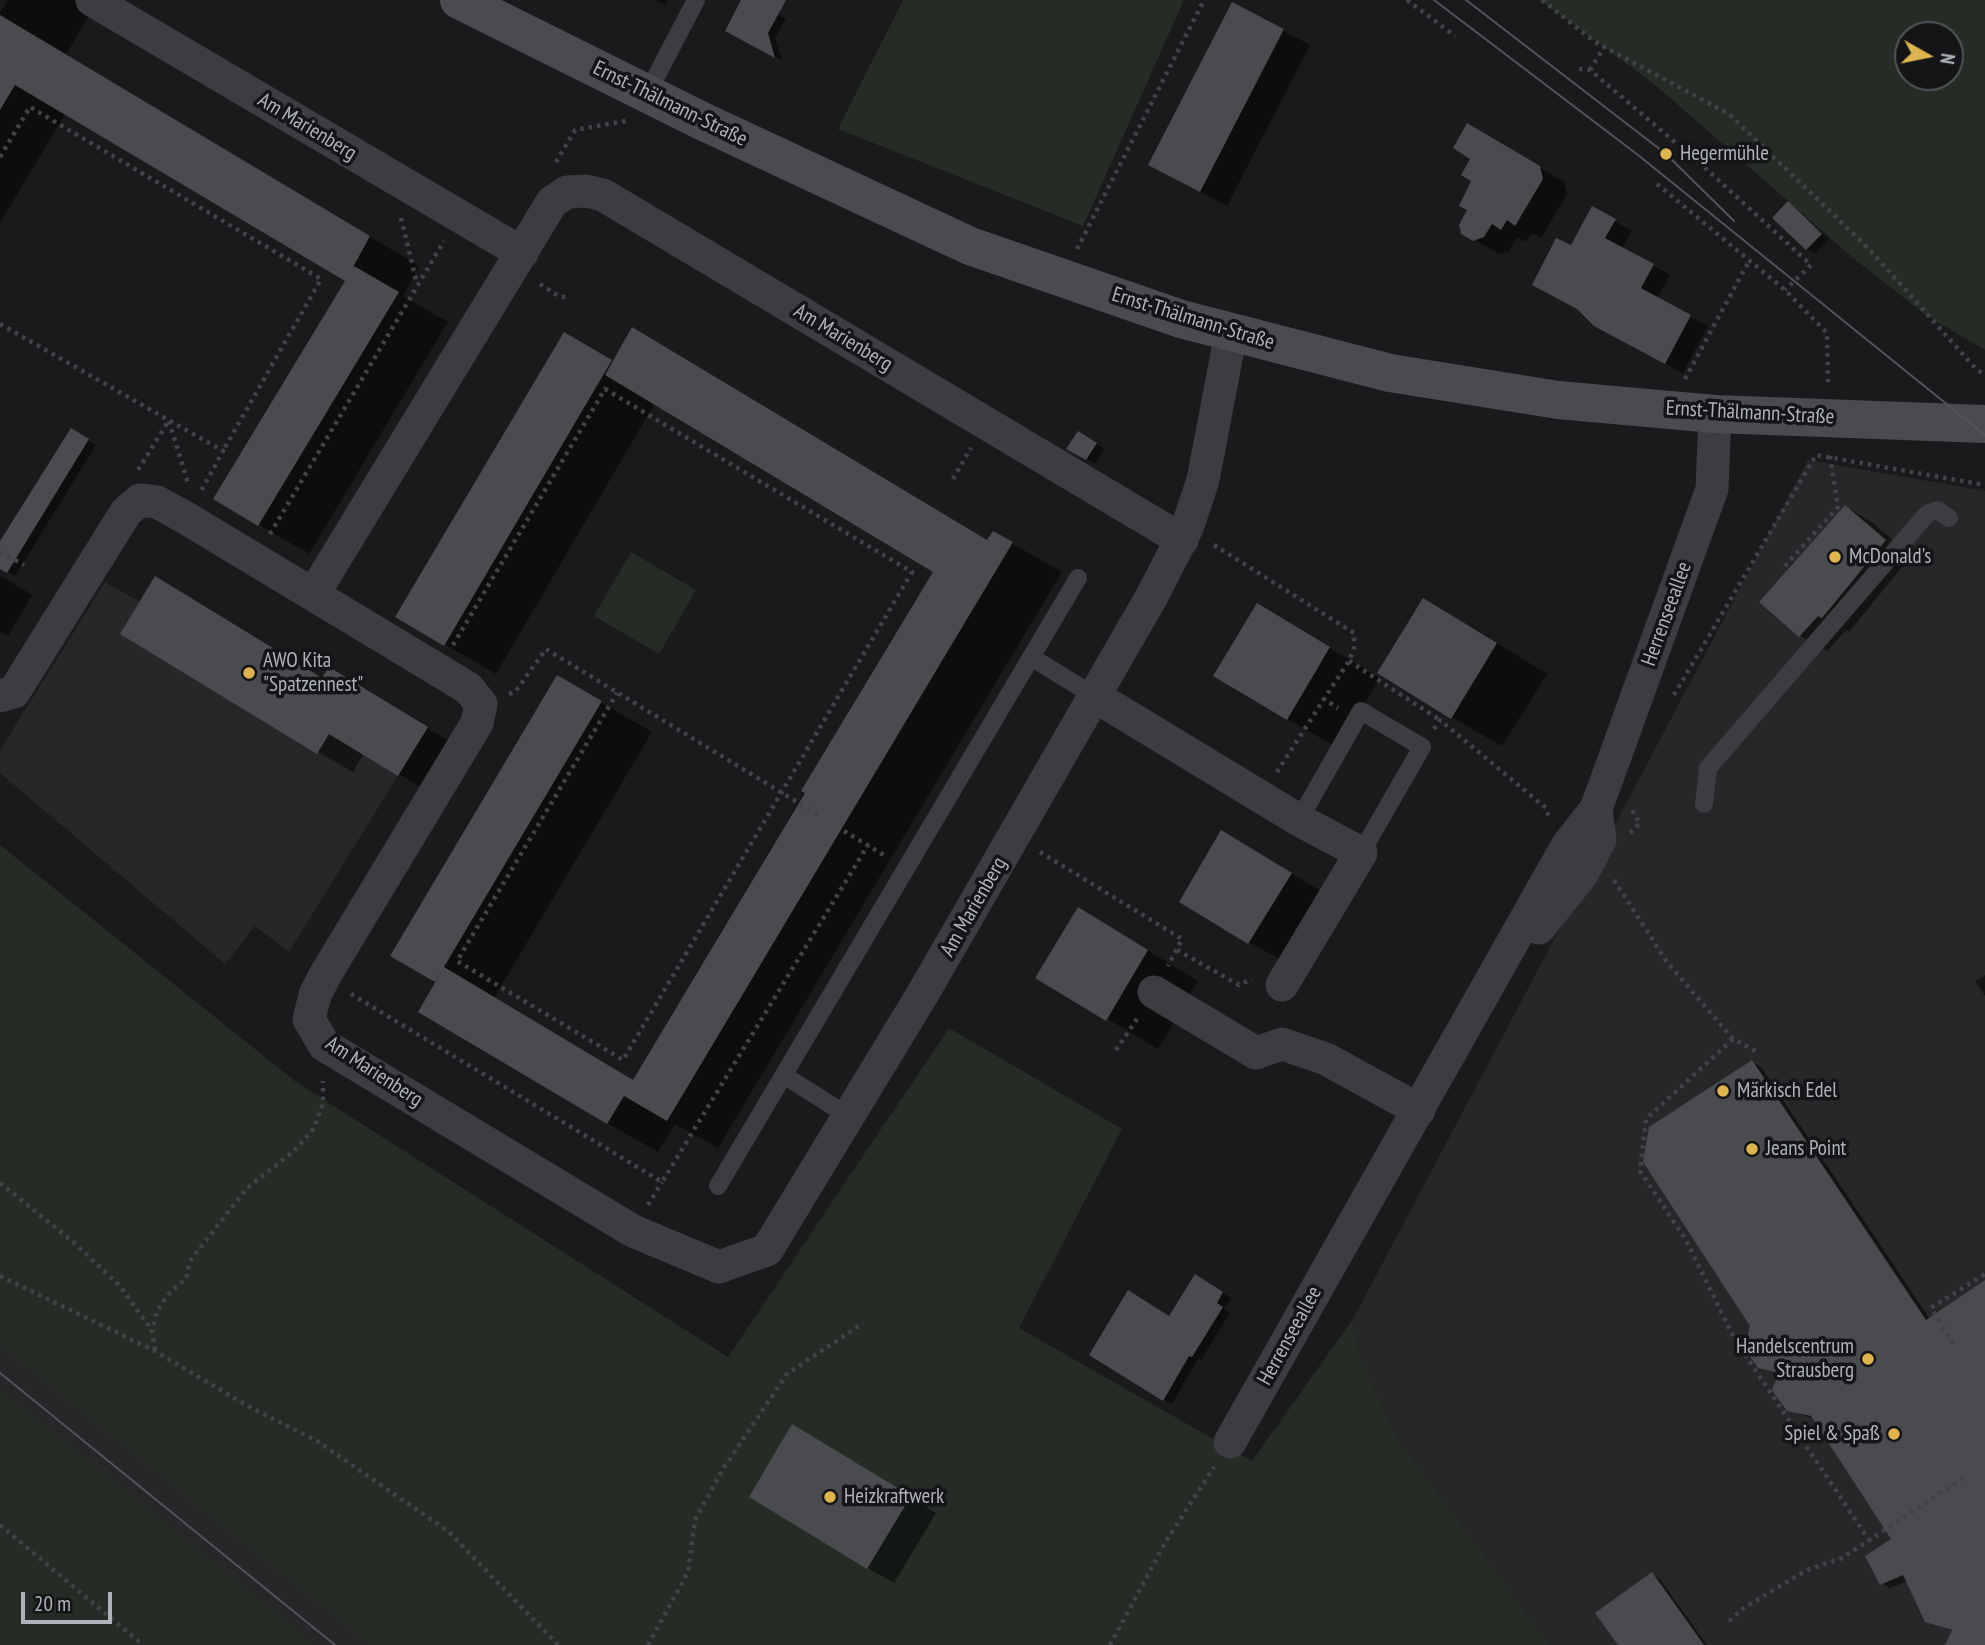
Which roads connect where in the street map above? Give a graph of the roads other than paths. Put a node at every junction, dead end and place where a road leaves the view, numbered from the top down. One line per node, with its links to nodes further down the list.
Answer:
1 (92, 0): 5 (street, Am Marienberg)
2 (458, 0): 4 (main road, Ernst-Thälmann-Straße)
3 (696, 0): 4 (lane)
4 (656, 98): 6 (main road, Ernst-Thälmann-Straße)
5 (523, 253): 10 (street, Am Marienberg); 12 (street)
6 (1231, 333): 7 (main road, Ernst-Thälmann-Straße); 10 (street, Am Marienberg)
7 (1715, 414): 8 (main road, Ernst-Thälmann-Straße); 22 (street, Herrenseeallee)
8 (1985, 425)
9 (1949, 518): 16 (lane)
10 (1192, 539): 15 (street, Am Marienberg)
11 (1078, 578): 13 (lane)
12 (313, 595): 14 (street); 23 (street, Am Marienberg)
13 (1031, 657): 15 (lane); 21 (lane)
14 (0, 696)
15 (1096, 696): 17 (street); 23 (street, Am Marienberg)
16 (1704, 804)
17 (1299, 820): 18 (street); 18 (lane)
18 (1361, 853): 19 (street)
19 (1271, 978)
20 (1154, 992): 22 (street)
21 (785, 1076): 23 (lane); 24 (lane)
22 (1419, 1110): 25 (street, Herrenseeallee)
23 (850, 1117)
24 (718, 1186)
25 (1230, 1443)

